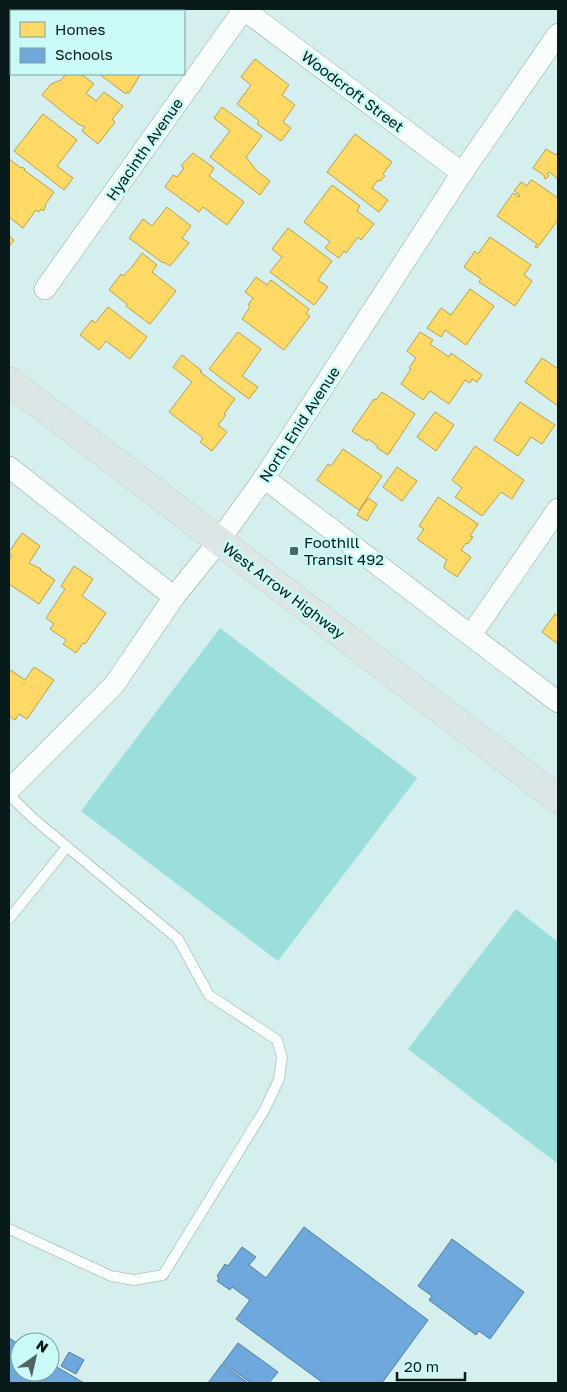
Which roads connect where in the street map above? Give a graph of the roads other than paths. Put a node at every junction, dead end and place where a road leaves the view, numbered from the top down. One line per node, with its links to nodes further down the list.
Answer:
1 (243, 9): 3 (street, Woodcroft Street); 4 (street, Hyacinth Avenue)
2 (558, 34): 3 (street, North Enid Avenue)
3 (462, 173): 7 (street, North Enid Avenue)
4 (45, 289)
5 (9, 381): 9 (main road, West Arrow Highway)
6 (9, 467): 10 (street)
7 (264, 478): 9 (street, North Enid Avenue); 11 (street)
8 (558, 508): 11 (street)
9 (219, 541): 10 (street, North Enid Avenue); 15 (main road, West Arrow Highway)
10 (174, 596): 13 (street, North Enid Avenue)
11 (471, 635): 12 (street)
12 (558, 702)
13 (9, 790)
14 (9, 796): 16 (lane)
15 (558, 799)
16 (67, 847): 17 (lane); 18 (lane)
17 (9, 919)
18 (9, 1230)

